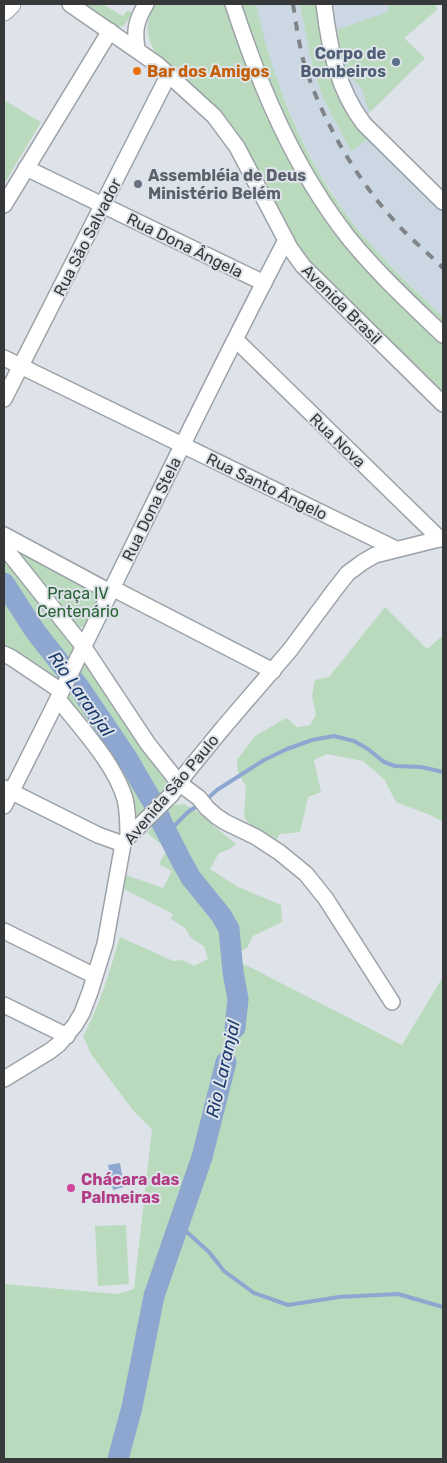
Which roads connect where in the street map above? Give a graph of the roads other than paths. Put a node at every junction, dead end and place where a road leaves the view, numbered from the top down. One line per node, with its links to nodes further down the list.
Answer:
1 (70, 4): 5 (street, Avenida Brasil)
2 (146, 4): 6 (street)
3 (233, 4): 14 (street)
4 (324, 4): 9 (street)
5 (110, 31): 6 (street, Avenida Brasil); 8 (street)
6 (136, 50): 7 (street, Avenida Brasil)
7 (169, 74): 11 (street, Rua São Salvador); 12 (street, Avenida Brasil)
8 (26, 168): 10 (street); 11 (street, Rua Dona Ângela)
9 (443, 202)
10 (4, 205)
11 (103, 205): 13 (street, Rua Dona Ângela); 17 (street, Rua São Salvador)
12 (286, 240): 13 (street, Rua Dona Stela); 19 (street, Avenida Brasil)
13 (264, 283): 15 (street, Rua Dona Stela)
14 (443, 336)
15 (236, 340): 20 (street, Rua Dona Stela); 22 (street, Rua Nova)
16 (4, 358): 17 (street, Rua Santo Ângelo)
17 (20, 366): 18 (street, Rua São Salvador); 20 (street, Rua Santo Ângelo)
18 (4, 399)
19 (443, 404)
20 (182, 445): 24 (street, Rua Santo Ângelo); 25 (street, Rua Dona Stela)
21 (4, 535): 25 (street)
22 (442, 539): 24 (street, Avenida São Paulo)
23 (4, 540): 26 (street)
24 (396, 549): 28 (street, Avenida São Paulo)
25 (111, 590): 26 (street, Rua Dona Stela); 28 (street)
26 (80, 652): 29 (street, Rua Dona Stela); 30 (street)
27 (4, 654): 29 (street)
28 (273, 671): 30 (street, Avenida São Paulo)
29 (62, 691): 31 (street, Rua Dona Stela); 33 (street)
30 (179, 783): 33 (street, Avenida São Paulo); 36 (street)
31 (7, 790): 32 (street, Rua Dona Stela); 33 (street)
32 (4, 806)
33 (126, 841): 35 (street, Avenida São Paulo)
34 (4, 931): 35 (street)
35 (95, 976): 38 (street, Avenida São Paulo)
36 (392, 1002)
37 (4, 1005): 38 (street)
38 (68, 1036): 39 (street, Avenida São Paulo)
39 (4, 1080)

